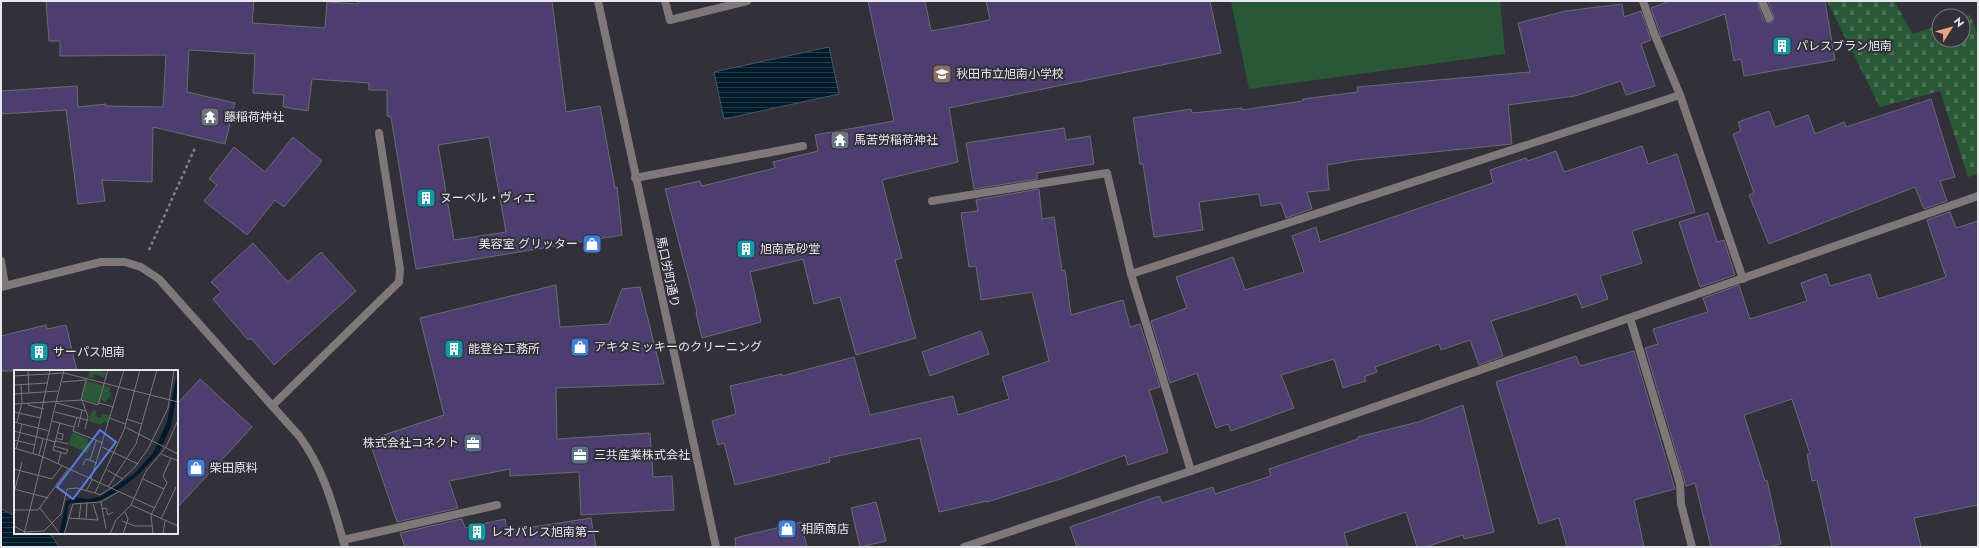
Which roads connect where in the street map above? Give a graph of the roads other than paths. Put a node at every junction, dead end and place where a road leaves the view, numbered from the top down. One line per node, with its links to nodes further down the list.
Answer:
1 (598, 1): 10 (street, 馬口労町通り)
2 (665, 1): 3 (street)
3 (747, 1)
4 (1643, 1): 7 (street)
5 (1762, 1): 6 (street)
6 (1770, 18)
7 (1680, 95): 14 (street); 15 (street)
8 (379, 133): 18 (street)
9 (803, 146): 10 (street)
10 (635, 178): 22 (street, 馬口労町通り)
11 (1978, 196): 15 (street)
12 (932, 201): 14 (street)
13 (1, 261): 16 (street)
14 (1131, 274): 19 (street)
15 (1743, 279): 17 (street)
16 (3, 286): 18 (street)
17 (1630, 318): 19 (street); 24 (street)
18 (272, 406): 21 (street)
19 (1191, 471): 23 (street)
20 (498, 504): 21 (street)
21 (344, 543)
22 (716, 547)
23 (964, 547)
24 (1692, 547)

